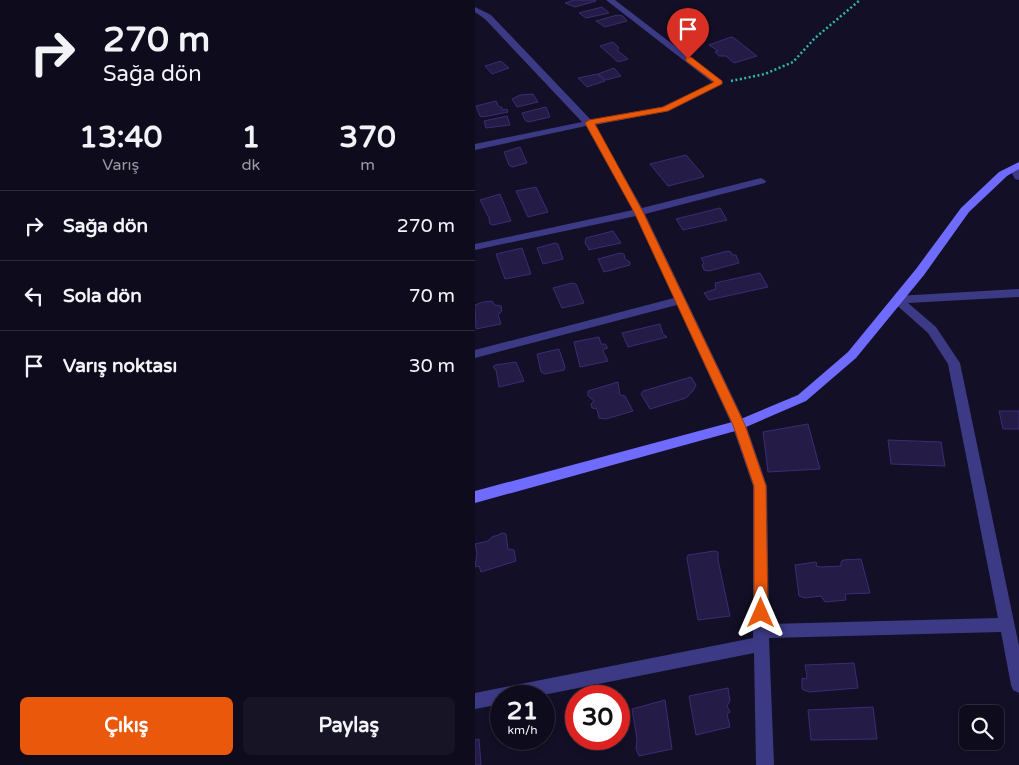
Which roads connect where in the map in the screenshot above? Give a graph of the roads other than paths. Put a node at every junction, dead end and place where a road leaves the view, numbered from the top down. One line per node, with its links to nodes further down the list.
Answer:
1 (610, 0): 3 (street)
2 (475, 9): 3 (street)
3 (589, 123): 4 (street); 7 (street)
4 (475, 147)
5 (1017, 170): 11 (main road)
6 (761, 181): 7 (street)
7 (639, 212): 8 (street); 10 (street)
8 (475, 247)
9 (1019, 293): 11 (street)
10 (680, 300): 12 (street); 13 (street)
11 (897, 300): 13 (main road); 15 (street)
12 (475, 354)
13 (739, 425): 14 (main road); 16 (street)
14 (475, 498)
15 (1006, 625): 16 (street); 17 (street)
16 (761, 638): 18 (street); 19 (street)
17 (1019, 685)
18 (475, 701)
19 (765, 765)

